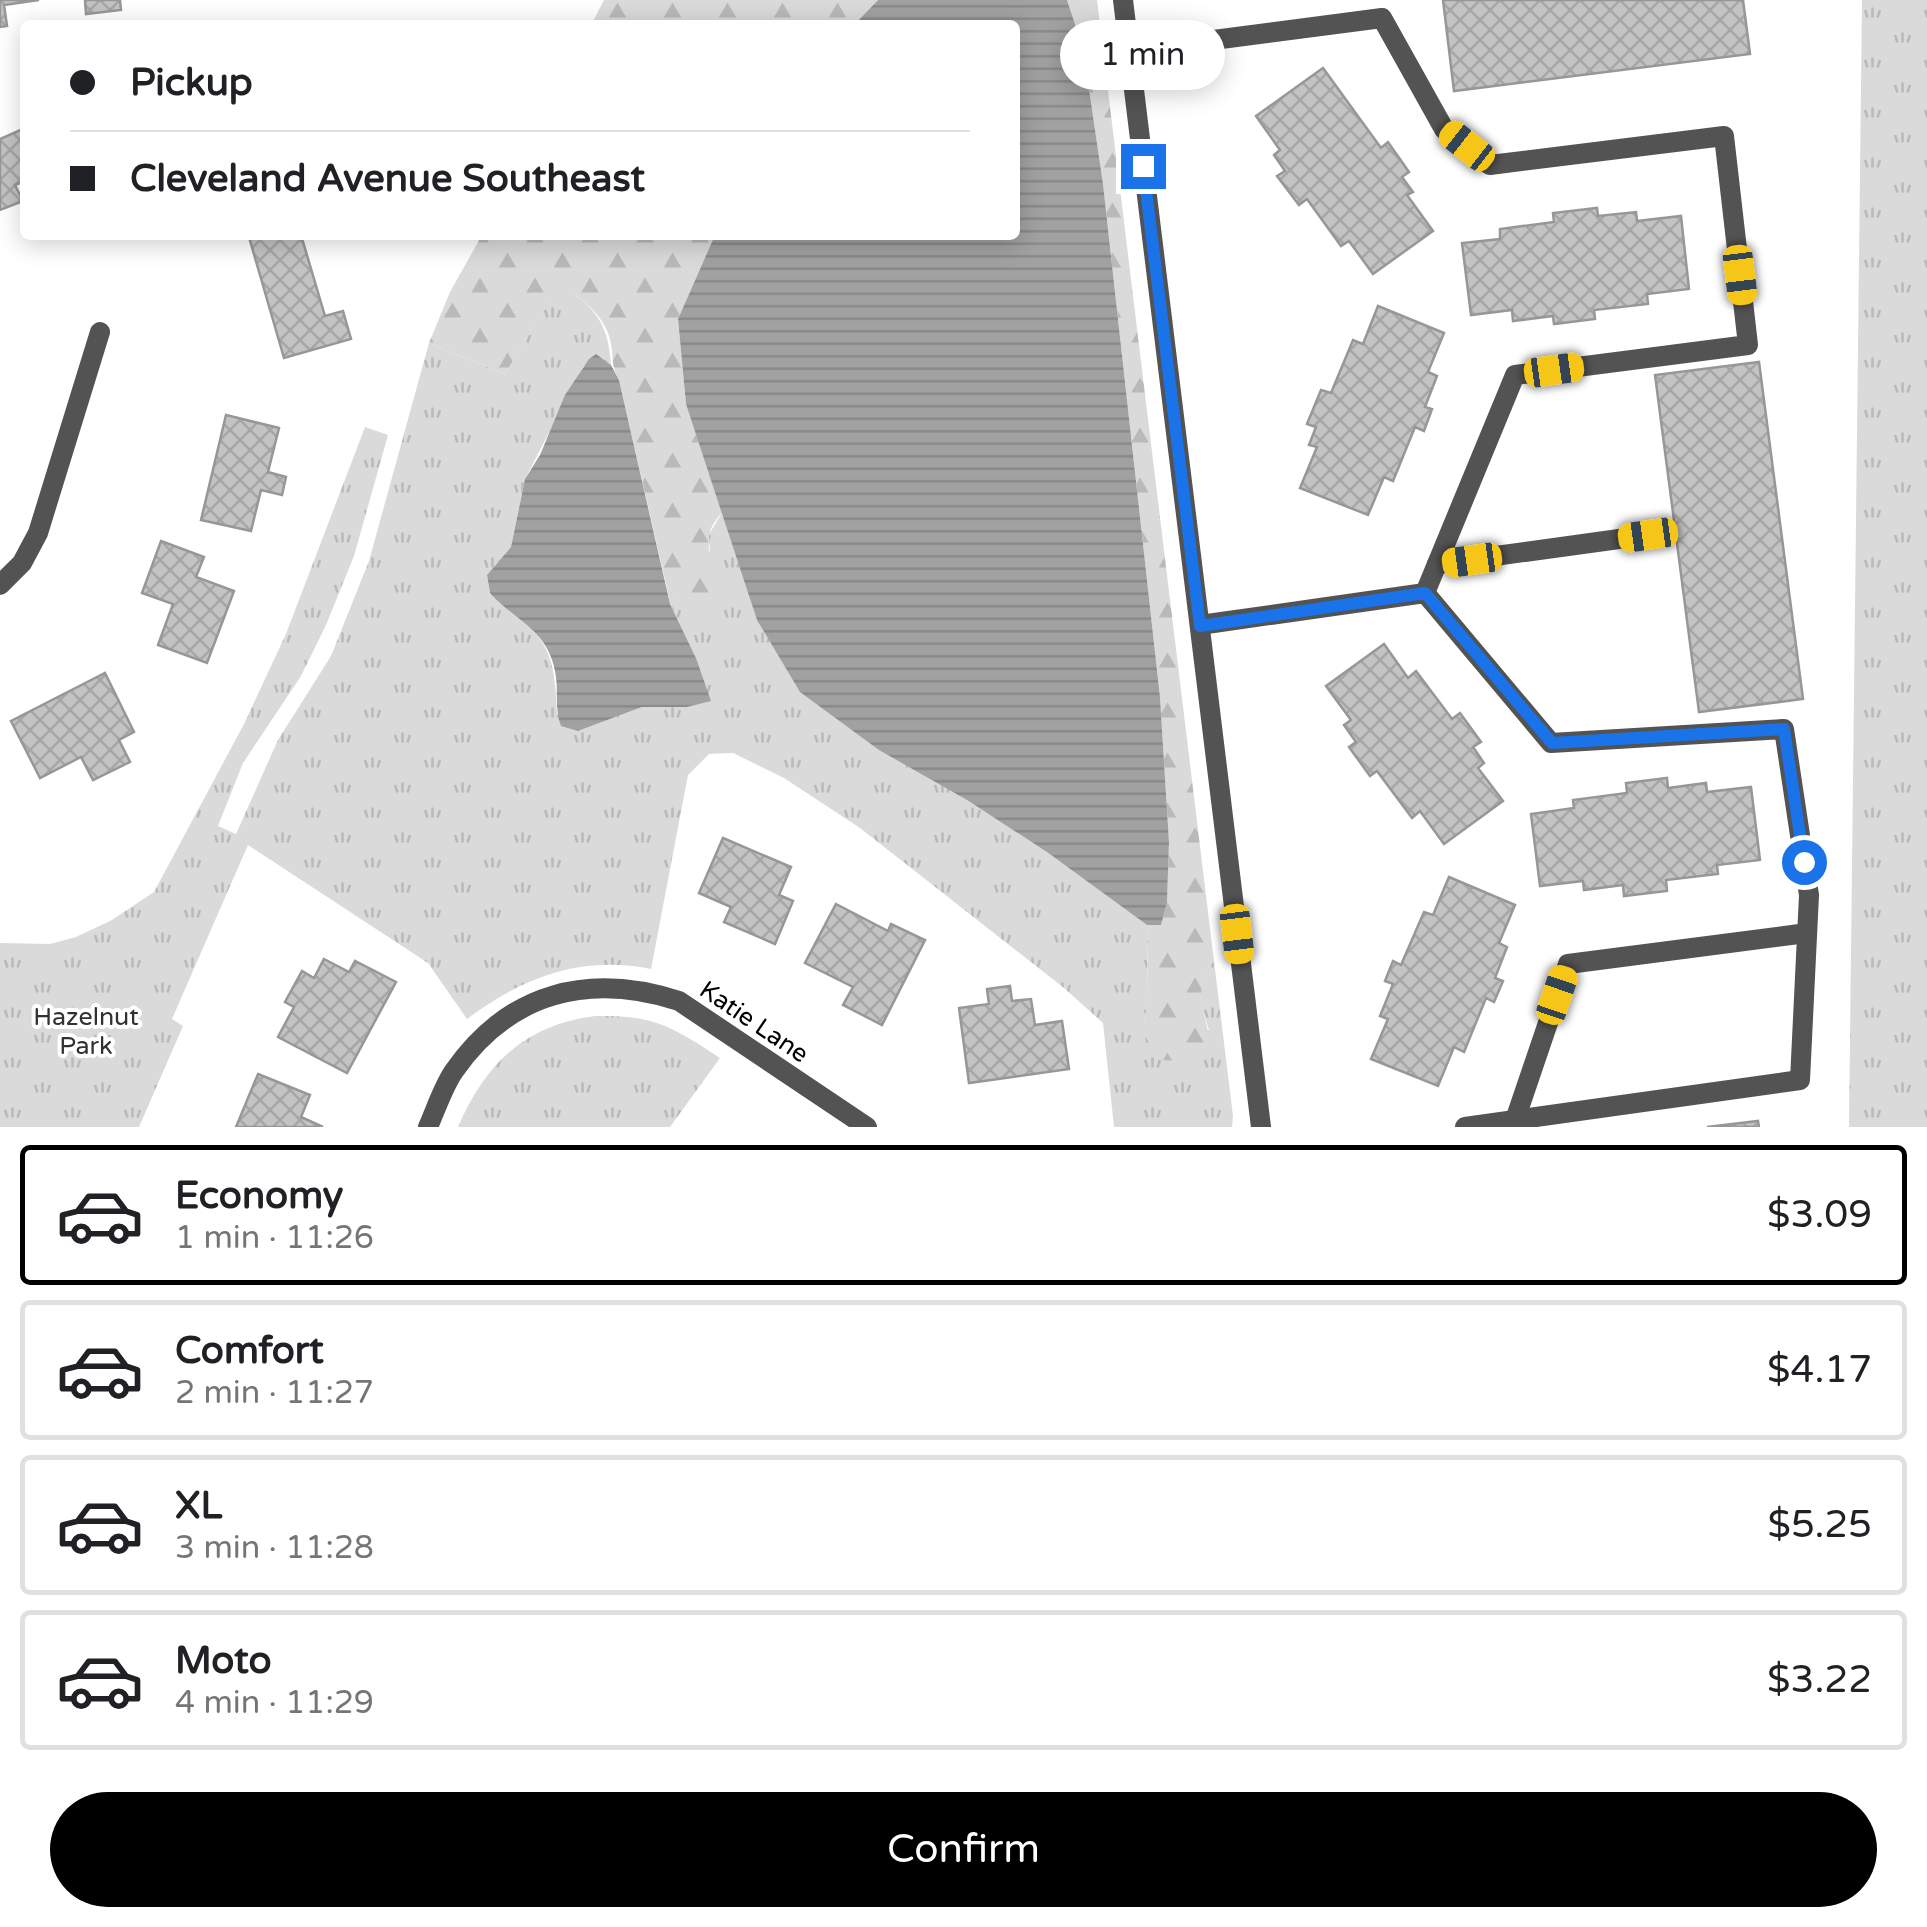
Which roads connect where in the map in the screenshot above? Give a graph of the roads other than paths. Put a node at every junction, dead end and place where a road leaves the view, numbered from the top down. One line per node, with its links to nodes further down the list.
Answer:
1 (1123, 0): 2 (street)
2 (1129, 51): 5 (street); 8 (street)
3 (100, 332): 6 (street)
4 (1648, 535): 5 (street)
5 (1437, 564): 7 (street)
6 (0, 584)
7 (1425, 593): 8 (street); 9 (street)
8 (1200, 626): 13 (street)
9 (1807, 934): 10 (street); 10 (street)
10 (1515, 1120): 14 (street)
11 (428, 1127): 12 (street, Katie Lane)
12 (867, 1127)
13 (1261, 1127)
14 (1465, 1127)

